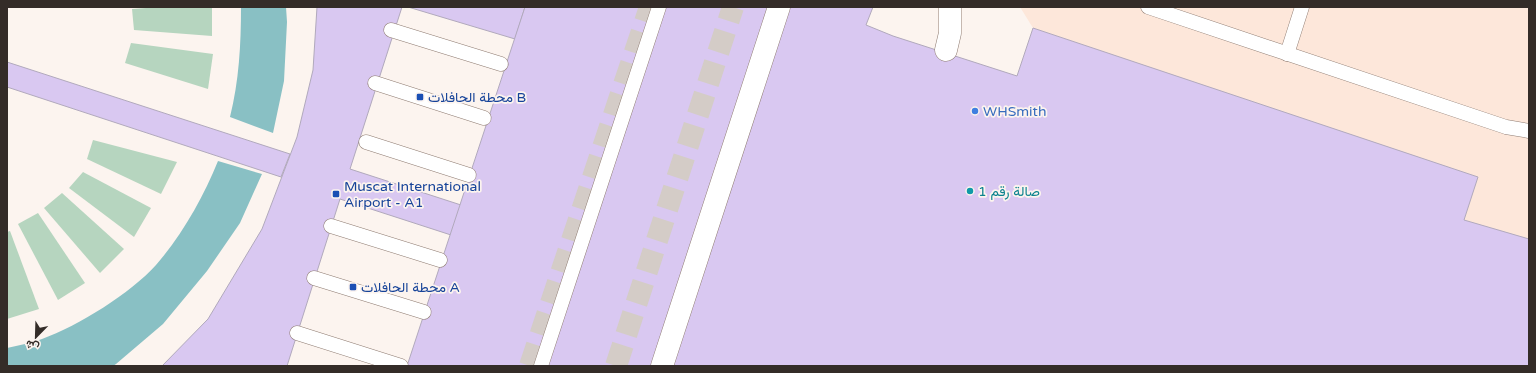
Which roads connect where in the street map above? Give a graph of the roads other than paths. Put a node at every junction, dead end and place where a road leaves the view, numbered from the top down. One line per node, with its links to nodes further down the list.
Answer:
1 (659, 7): 21 (lane)
2 (780, 7): 22 (street)
3 (950, 7): 7 (street)
4 (1148, 7): 8 (lane)
5 (1302, 7): 8 (lane)
6 (391, 30): 9 (lane)
7 (946, 50)
8 (1287, 54): 12 (lane)
9 (500, 64)
10 (375, 83): 11 (lane)
11 (484, 118)
12 (1529, 131)
13 (366, 142): 14 (lane)
14 (469, 174)
15 (331, 226): 16 (lane)
16 (440, 260)
17 (314, 278): 18 (lane)
18 (424, 312)
19 (297, 333): 20 (lane)
20 (401, 366)
21 (541, 366)
22 (662, 366)

